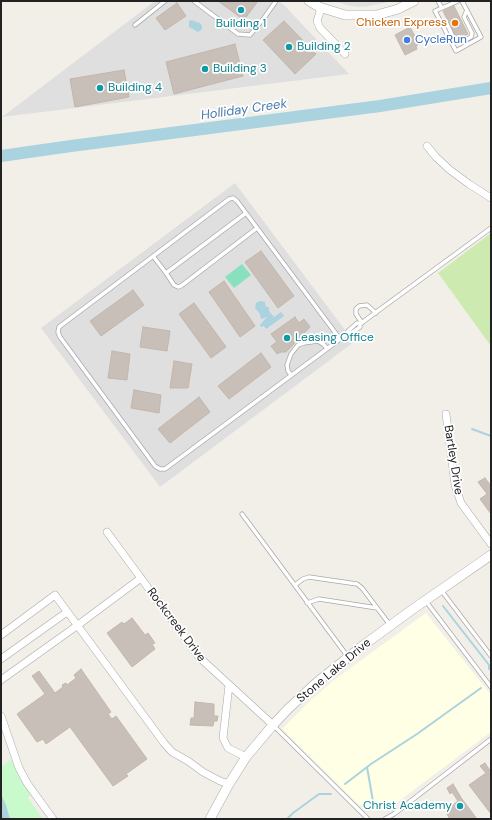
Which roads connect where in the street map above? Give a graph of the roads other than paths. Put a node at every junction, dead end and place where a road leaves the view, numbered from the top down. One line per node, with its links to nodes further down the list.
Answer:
1 (165, 1): 13 (lane)
2 (194, 1): 3 (lane)
3 (276, 1)
4 (309, 1): 9 (street)
5 (414, 1): 9 (street)
6 (438, 1): 10 (lane)
7 (458, 1): 10 (lane)
8 (462, 1): 11 (lane)
9 (319, 7): 14 (street)
10 (442, 8): 12 (lane)
11 (466, 10): 12 (lane); 12 (lane)
12 (441, 22)
13 (135, 25)
14 (345, 54)
15 (427, 146): 16 (street)
16 (491, 198)
17 (246, 213): 18 (lane); 20 (lane); 21 (lane)
18 (257, 228): 21 (lane); 24 (lane)
19 (491, 228): 22 (lane)
20 (153, 256): 21 (lane); 26 (lane)
21 (166, 273)
22 (376, 313): 23 (lane); 23 (lane)
23 (361, 324): 24 (lane)
24 (340, 339): 25 (lane)
25 (327, 348): 26 (lane); 26 (lane)
26 (291, 375)
27 (446, 414): 30 (street, Bartley Drive)
28 (242, 514): 33 (lane)
29 (107, 532): 32 (street, Rockcreek Drive)
30 (491, 544)
31 (491, 555): 34 (street, Stone Lake Drive)
32 (140, 578): 40 (street); 46 (street, Rockcreek Drive)
33 (294, 585): 36 (lane); 37 (lane)
34 (441, 590): 35 (street, Stone Lake Drive); 42 (lane)
35 (425, 600): 39 (street, Stone Lake Drive); 47 (lane)
36 (308, 602): 37 (lane); 43 (lane)
37 (377, 608): 39 (lane)
38 (67, 612): 40 (street); 41 (street); 44 (street)
39 (390, 625): 43 (street, Stone Lake Drive)
40 (78, 626): 45 (street); 52 (street)
41 (1, 635)
42 (491, 656)
43 (348, 657): 49 (street, Stone Lake Drive)
44 (1, 659)
45 (1, 680)
46 (229, 685): 49 (street, Rockcreek Drive); 51 (street)
47 (491, 687)
48 (1, 716): 53 (street)
49 (273, 725): 51 (street, Stone Lake Drive); 55 (lane)
50 (491, 739): 56 (lane)
51 (246, 757): 52 (street, Stone Lake Drive)
52 (229, 784): 54 (street, Stone Lake Drive)
53 (53, 819)
54 (210, 819)
55 (368, 819)
56 (386, 819)

